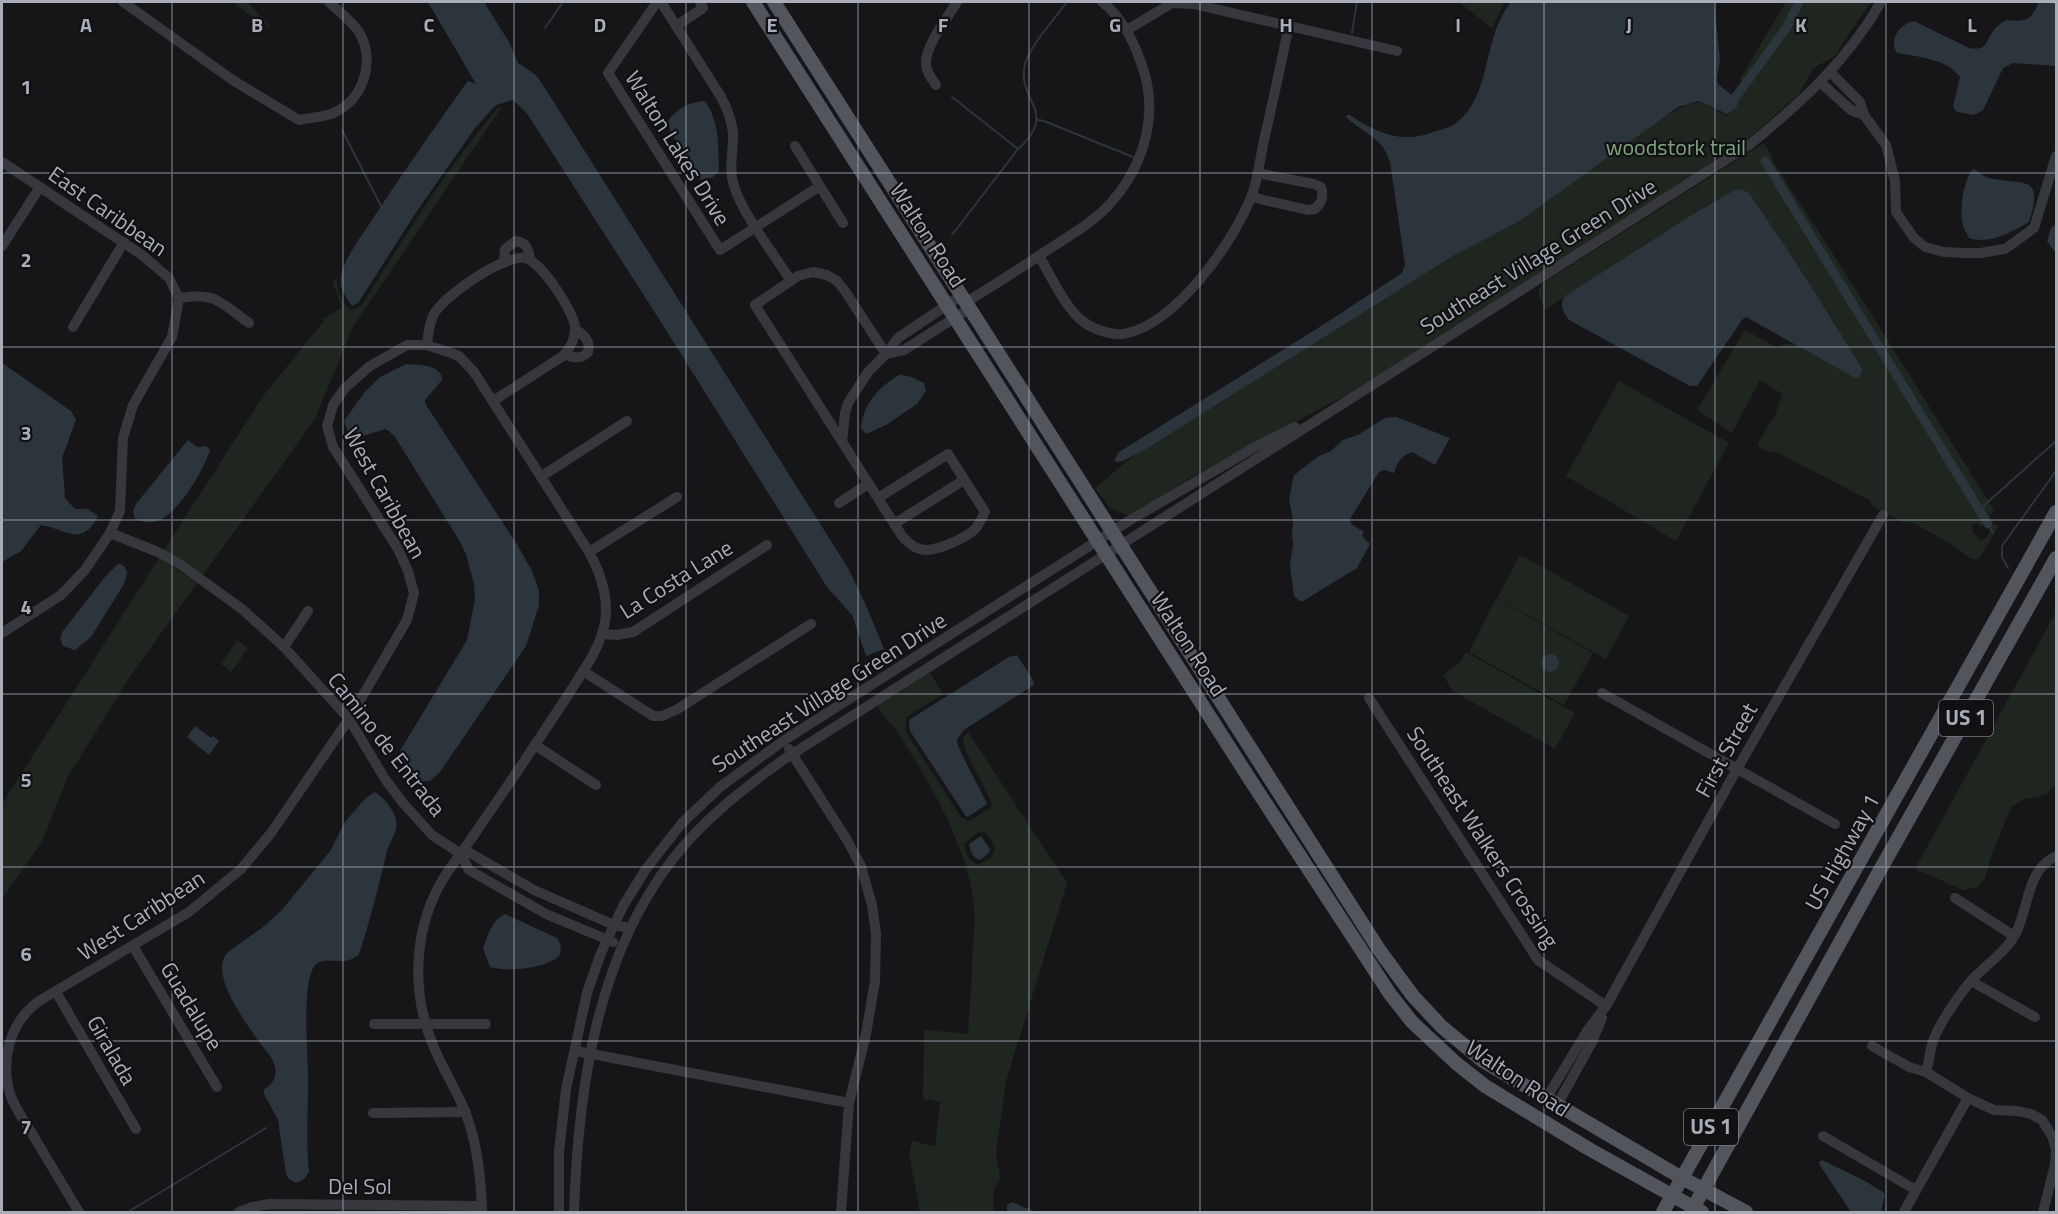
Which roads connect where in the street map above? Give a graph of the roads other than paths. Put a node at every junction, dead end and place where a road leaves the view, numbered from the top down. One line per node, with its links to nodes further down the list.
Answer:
1 (123, 2): 2 (street)
2 (329, 2)
3 (659, 2): 11 (street, Walton Lakes Drive); 26 (street, Walton Lakes Drive)
4 (699, 2): 11 (street)
5 (753, 2): 35 (main road, Walton Road)
6 (774, 2): 34 (main road, Walton Road)
7 (957, 2): 16 (street)
8 (1102, 2): 12 (street)
9 (1881, 2): 14 (street, Southeast Village Green Drive)
10 (1289, 25): 12 (street); 13 (street); 21 (street)
11 (676, 26): 26 (street, Walton Lakes Drive)
12 (1127, 30): 29 (street)
13 (1397, 51)
14 (1830, 72): 15 (street, Southeast Village Green Drive); 17 (street)
15 (1821, 83): 17 (street); 44 (street, Southeast Village Green Drive)
16 (936, 85)
17 (1864, 115): 19 (street)
18 (795, 146): 22 (street)
19 (2056, 156)
20 (2, 162): 23 (street, East Caribbean)
21 (1257, 173): 24 (street); 24 (street)
22 (820, 186): 25 (street); 26 (street, Walton Lakes Drive)
23 (40, 187): 27 (street, East Caribbean); 28 (street)
24 (1251, 197): 29 (street)
25 (843, 223)
26 (756, 227): 32 (street, Walton Lakes Drive)
27 (124, 242): 33 (street, East Caribbean); 38 (street)
28 (2, 246)
29 (1039, 256): 34 (street)
30 (530, 260): 31 (street); 31 (street); 39 (street)
31 (504, 261): 40 (street)
32 (791, 281): 42 (street); 46 (street)
33 (179, 298): 37 (street); 57 (street)
34 (966, 302): 35 (street); 36 (street); 56 (main road, Walton Road)
35 (947, 305): 36 (main road, Walton Road); 42 (street)
36 (955, 318): 42 (street); 58 (main road, Walton Road)
37 (249, 323)
38 (73, 327)
39 (575, 329): 41 (street); 41 (street)
40 (427, 345): 43 (street, West Caribbean); 73 (street, West Caribbean)
41 (565, 354): 43 (street)
42 (886, 354): 46 (street)
43 (493, 401): 47 (street, West Caribbean)
44 (1333, 408): 56 (street, Southeast Village Green Drive); 60 (street, Southeast Village Green Drive)
45 (627, 421): 47 (street)
46 (842, 442): 49 (street)
47 (542, 476): 61 (street, West Caribbean)
48 (964, 480): 51 (street); 55 (street); 55 (street)
49 (868, 484): 51 (street); 52 (street)
50 (678, 497): 61 (street)
51 (878, 498): 55 (street)
52 (839, 503)
53 (2056, 512): 82 (main road, US Highway 1 / US 1)
54 (1882, 515): 77 (street, First Street)
55 (894, 524)
56 (1112, 532): 58 (street, Southeast Village Green Drive); 60 (main road, Walton Road)
57 (110, 533): 66 (street); 68 (street, Camino de Entrada)
58 (1098, 540): 62 (main road, Walton Road); 74 (street, Southeast Village Green Drive)
59 (767, 545): 67 (street, La Costa Lane)
60 (1120, 546): 62 (street, Southeast Village Green Drive); 78 (main road, Walton Road)
61 (589, 552): 67 (street, West Caribbean)
62 (1107, 555): 72 (main road, Walton Road); 76 (street, Southeast Village Green Drive)
63 (2056, 558): 86 (main road, US Highway 1 / US 1)
64 (308, 611): 68 (street)
65 (811, 624): 69 (street)
66 (2, 633)
67 (602, 634): 69 (street, West Caribbean)
68 (284, 647): 73 (street, Camino de Entrada)
69 (583, 671): 75 (street, West Caribbean)
70 (1602, 693): 77 (street)
71 (1369, 698): 96 (street, Southeast Walkers Crossing)
72 (1204, 707): 78 (main road); 79 (main road, Walton Road)
73 (349, 719): 84 (street, Camino de Entrada); 92 (street, West Caribbean)
74 (783, 741): 76 (street); 88 (street, Southeast Village Green Drive)
75 (535, 745): 80 (street); 84 (street, West Caribbean)
76 (792, 755): 89 (street, Southeast Village Green Drive); 111 (street)
77 (1737, 769): 81 (street); 96 (street, First Street)
78 (1266, 773): 83 (main road, Walton Road)
79 (1249, 778): 83 (main road); 122 (main road, Walton Road)
80 (596, 785)
81 (1835, 824)
82 (1872, 839): 86 (main road); 119 (main road, US Highway 1 / US 1)
83 (1310, 842): 110 (main road, Walton Road)
84 (461, 854): 88 (street, Camino de Entrada); 91 (street, Camino de Entrada); 98 (street, West Caribbean)
85 (2056, 856): 90 (street)
86 (1875, 879): 120 (main road, US Highway 1 / US 1)
87 (1955, 898): 90 (street)
88 (614, 925): 89 (street, Camino de Entrada); 91 (street, Southeast Village Green Drive)
89 (630, 928): 93 (street, Southeast Village Green Drive)
90 (2014, 936): 94 (street)
91 (607, 939): 93 (street, Camino de Entrada); 105 (street, Southeast Village Green Drive)
92 (133, 946): 95 (street, West Caribbean); 108 (street, Guadalupe)
93 (622, 946): 106 (street, Southeast Village Green Drive)
94 (1971, 981): 97 (street); 107 (street)
95 (56, 992): 102 (street, West Caribbean); 114 (street, Giralada)
96 (1606, 1006): 110 (street, First Street)
97 (2035, 1017)
98 (425, 1023): 99 (street); 100 (street); 112 (street, West Caribbean)
99 (374, 1024)
100 (486, 1024)
101 (2, 1025): 102 (street)
102 (13, 1029): 104 (street, West Caribbean)
103 (1872, 1046): 107 (street)
104 (3, 1050): 125 (street, West Caribbean)
105 (576, 1051): 106 (street); 116 (street, Southeast Village Green Drive)
106 (591, 1054): 111 (street); 117 (street, Southeast Village Green Drive)
107 (1926, 1072): 109 (street)
108 (217, 1087)
109 (1968, 1098): 118 (street); 121 (street)
110 (1551, 1102): 119 (main road, Walton Road)
111 (849, 1103): 129 (street)
112 (466, 1112): 113 (street); 123 (street, West Caribbean)
113 (373, 1113)
114 (136, 1129)
115 (1823, 1136): 121 (street)
116 (560, 1141): 117 (street); 127 (street, Southeast Village Green Drive)
117 (577, 1143): 128 (street, Southeast Village Green Drive)
118 (2056, 1149): 133 (street)
119 (1682, 1178): 120 (main road, Walton Road); 122 (main road, US Highway 1 / US 1)
120 (1704, 1189): 124 (main road, US Highway 1 / US 1); 131 (main road, Walton Road)
121 (1916, 1190): 132 (street)
122 (1672, 1196): 124 (main road, Walton Road); 130 (main road, US Highway 1 / US 1)
123 (482, 1209): 126 (street, Del Sol)
124 (1695, 1211)
125 (79, 1212)
126 (238, 1212)
127 (559, 1212)
128 (574, 1212)
129 (841, 1212)
130 (1663, 1212)
131 (1746, 1212)
132 (1904, 1212)
133 (2046, 1212)

